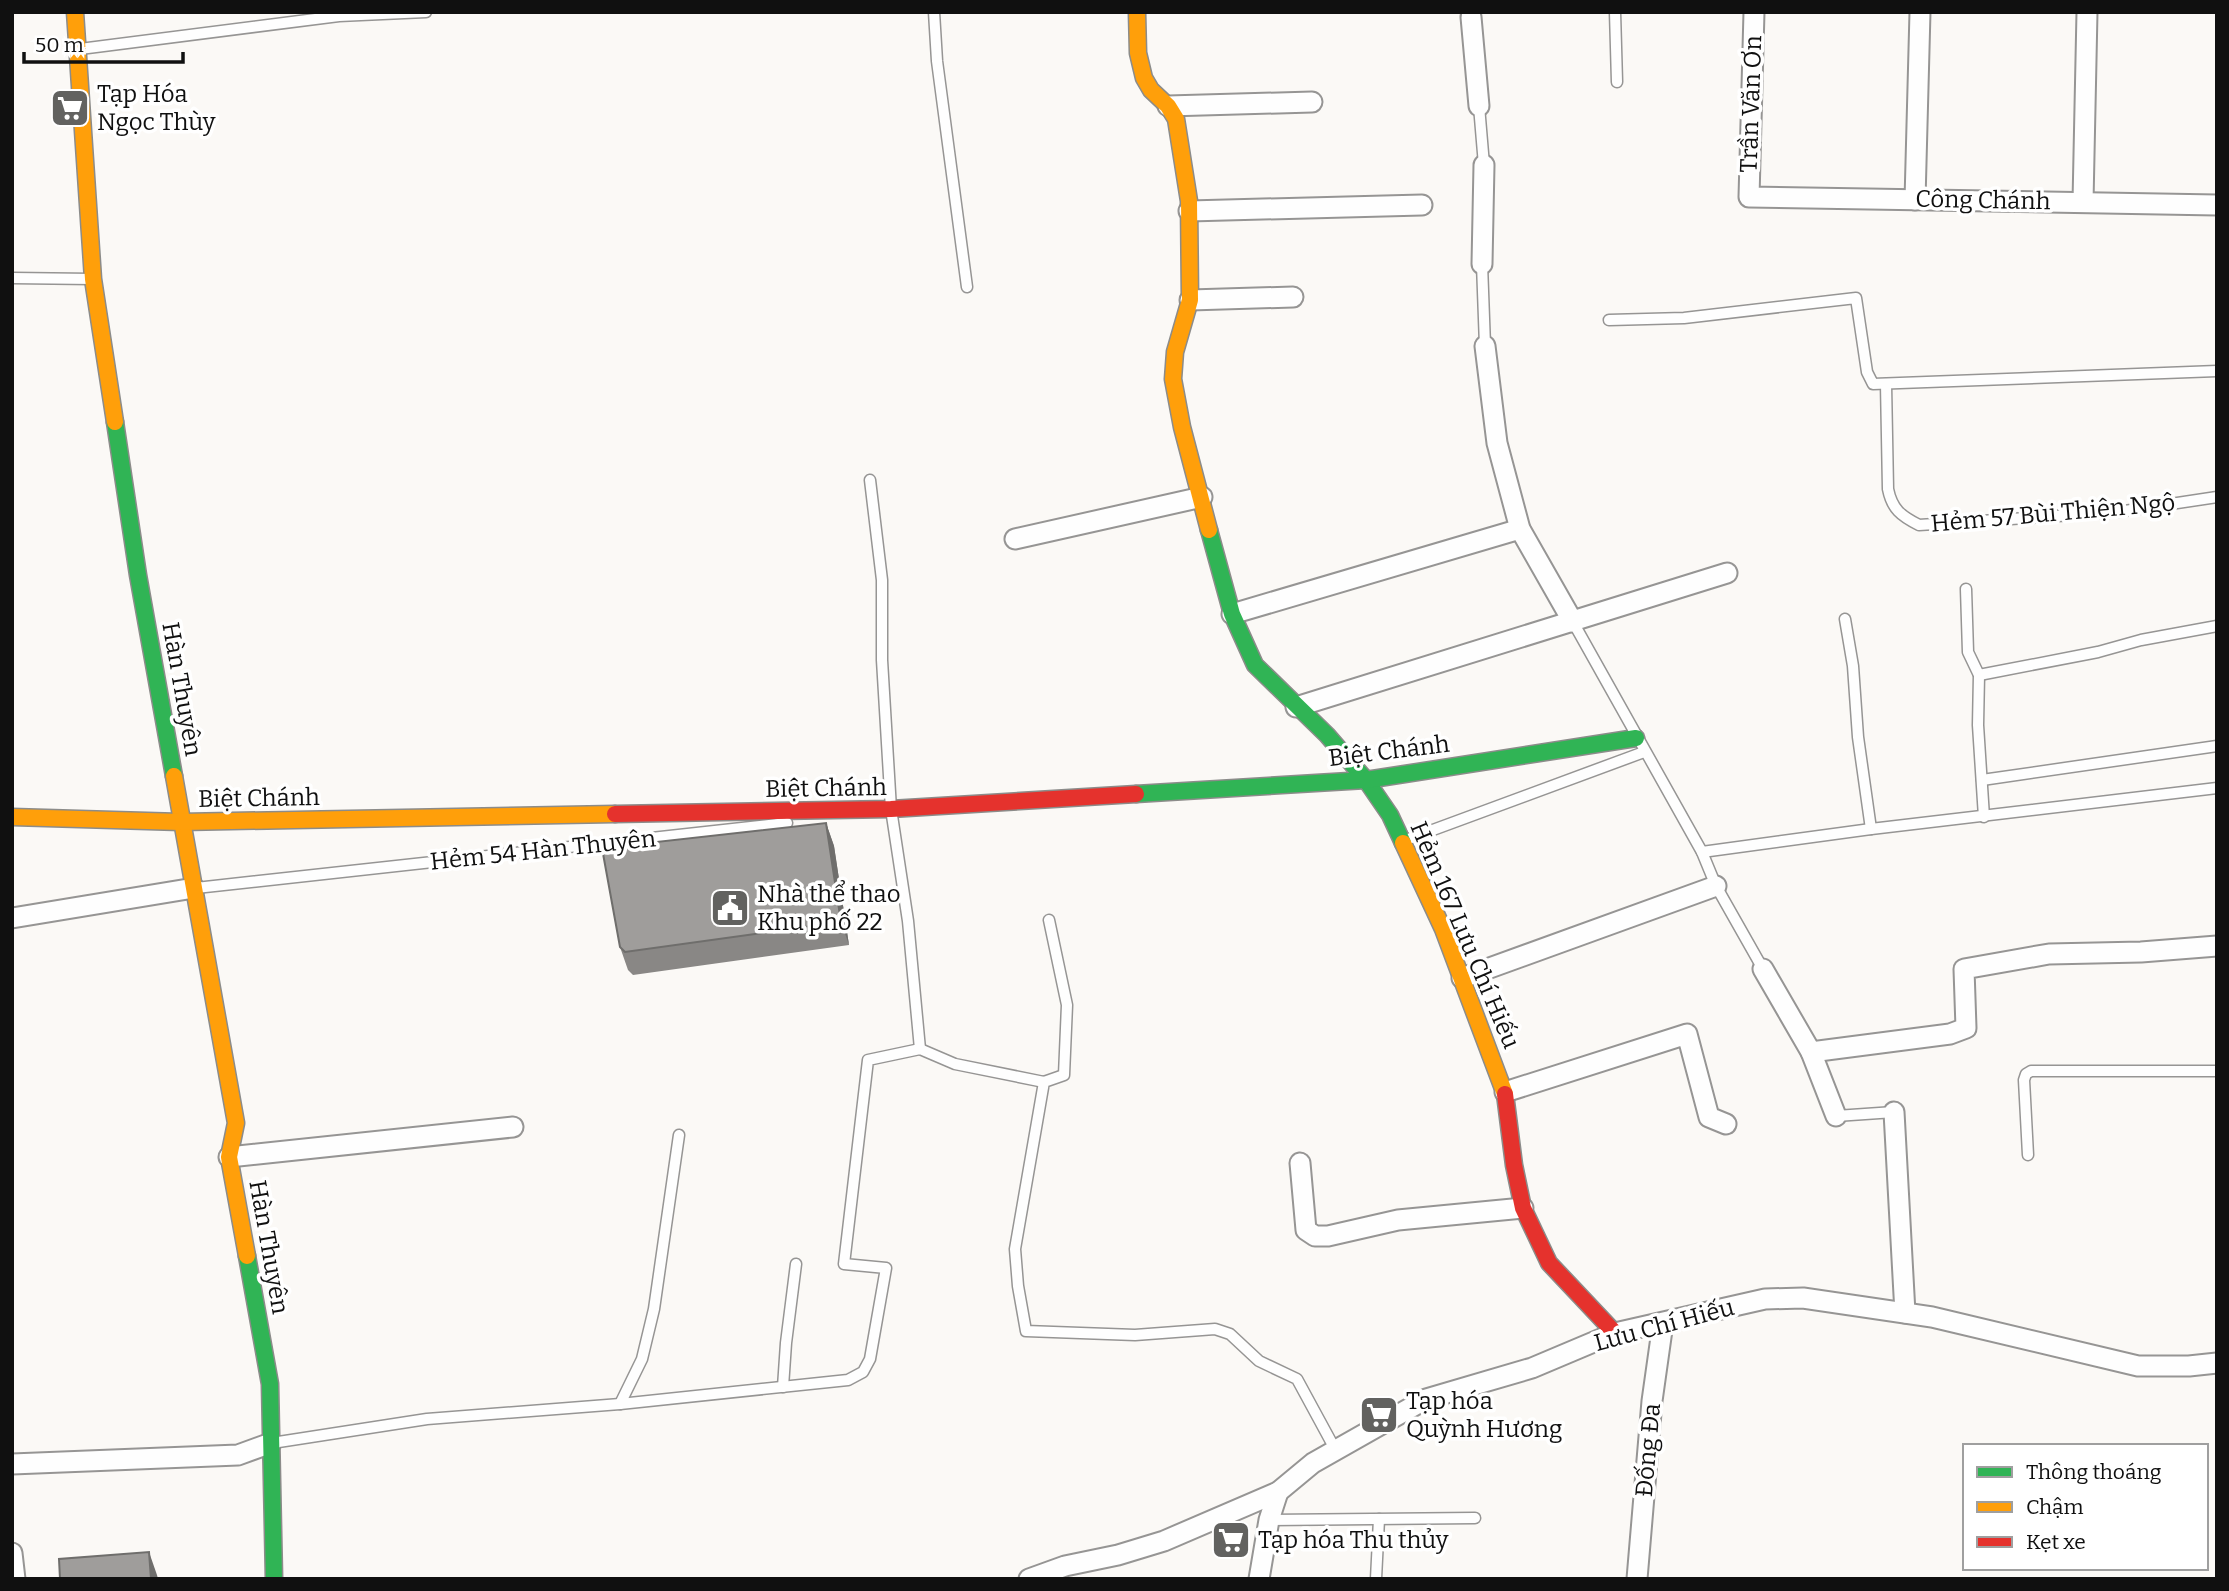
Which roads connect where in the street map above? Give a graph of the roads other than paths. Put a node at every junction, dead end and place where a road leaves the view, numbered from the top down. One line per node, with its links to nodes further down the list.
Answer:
1 (75, 12): 10 (street, Hàn Thuyên)
2 (426, 12): 10 (lane)
3 (934, 12): 25 (lane)
4 (1137, 12): 13 (street)
5 (1615, 12): 11 (lane)
6 (1754, 12): 16 (street, Trần Văn Ơn)
7 (1920, 12): 17 (street)
8 (2087, 12): 18 (street)
9 (1471, 15): 14 (street)
10 (76, 49): 24 (street, Hàn Thuyên)
11 (1617, 82)
12 (1312, 102): 13 (street)
13 (1168, 106): 21 (street, Hẻm 167 Lưu Chí Hiếu)
14 (1479, 106): 15 (lane)
15 (1484, 165): 22 (street)
16 (1749, 197): 17 (street, Công Chánh)
17 (1915, 200): 18 (street, Công Chánh)
18 (2083, 202): 20 (street, Công Chánh)
19 (1422, 205): 21 (street)
20 (2217, 205)
21 (1189, 211): 27 (street, Hẻm 167 Lưu Chí Hiếu)
22 (1482, 264): 29 (lane)
23 (12, 278): 24 (lane)
24 (93, 279): 53 (street, Hàn Thuyên)
25 (967, 287)
26 (1293, 297): 27 (street)
27 (1190, 300): 33 (street, Hẻm 167 Lưu Chí Hiếu)
28 (1609, 320): 31 (lane)
29 (1486, 346): 35 (street)
30 (2217, 371): 31 (lane)
31 (1886, 384): 34 (lane, Hẻm 57 Bùi Thiện Ngộ)
32 (870, 480): 50 (lane)
33 (1202, 497): 36 (street); 39 (street, Hẻm 167 Lưu Chí Hiếu)
34 (2217, 497)
35 (1520, 529): 39 (street); 41 (street)
36 (1015, 539)
37 (1727, 573): 41 (street)
38 (1966, 589): 43 (lane)
39 (1232, 614): 44 (street, Hẻm 167 Lưu Chí Hiếu)
40 (1845, 619): 54 (lane)
41 (1573, 622): 44 (street); 45 (lane)
42 (2217, 626): 43 (lane)
43 (1979, 675): 48 (lane)
44 (1296, 707): 47 (street, Hẻm 167 Lưu Chí Hiếu)
45 (1640, 745): 47 (street, Biệt Chánh); 55 (lane); 56 (lane)
46 (2217, 746): 48 (lane)
47 (1366, 780): 50 (street, Biệt Chánh); 55 (street, Hẻm 167 Lưu Chí Hiếu)
48 (1982, 780): 52 (lane)
49 (2217, 788): 52 (lane)
50 (891, 809): 53 (street, Biệt Chánh); 58 (lane, Hẻm 54 Hàn Thuyên); 64 (lane)
51 (12, 817): 53 (street, Biệt Chánh)
52 (1984, 817): 54 (lane)
53 (181, 822): 58 (street, Hàn Thuyên)
54 (1871, 829): 56 (lane)
55 (1402, 841): 63 (street, Hẻm 167 Lưu Chí Hiếu)
56 (1702, 852): 57 (lane)
57 (1716, 886): 62 (lane); 63 (street)
58 (194, 888): 59 (street); 75 (street, Hàn Thuyên)
59 (12, 918)
60 (1049, 920): 67 (lane)
61 (2217, 946): 65 (street)
62 (1763, 969): 65 (street)
63 (1462, 978): 68 (street, Hẻm 167 Lưu Chí Hiếu)
64 (919, 1049): 67 (lane); 83 (lane)
65 (1811, 1052): 70 (street)
66 (2217, 1071): 74 (lane)
67 (1044, 1082): 86 (lane)
68 (1505, 1091): 71 (street); 77 (street, Hẻm 167 Lưu Chí Hiếu)
69 (1894, 1112): 70 (lane); 79 (street)
70 (1836, 1116)
71 (1726, 1124)
72 (513, 1127): 75 (street)
73 (679, 1135): 84 (lane)
74 (2028, 1155)
75 (229, 1157): 85 (street, Hàn Thuyên)
76 (1300, 1163): 77 (street)
77 (1523, 1208): 81 (street, Hẻm 167 Lưu Chí Hiếu)
78 (796, 1264): 83 (lane)
79 (1905, 1313): 80 (street, Lưu Chí Hiếu); 82 (street, Lưu Chí Hiếu)
80 (1663, 1323): 81 (street, Lưu Chí Hiếu); 98 (street, Đống Đa)
81 (1615, 1333): 86 (street, Lưu Chí Hiếu)
82 (2217, 1363)
83 (783, 1387): 84 (lane)
84 (620, 1404): 85 (lane)
85 (271, 1443): 87 (street); 94 (street, Hàn Thuyên)
86 (1335, 1449): 88 (street, Lưu Chí Hiếu)
87 (12, 1464)
88 (1278, 1492): 91 (street); 95 (street, Lưu Chí Hiếu)
89 (1475, 1518): 90 (lane)
90 (1379, 1519): 91 (lane); 97 (lane)
91 (1269, 1520): 96 (street)
92 (12, 1553): 93 (street)
93 (15, 1579)
94 (274, 1579)
95 (1029, 1579)
96 (1259, 1579)
97 (1376, 1579)
98 (1637, 1579)

